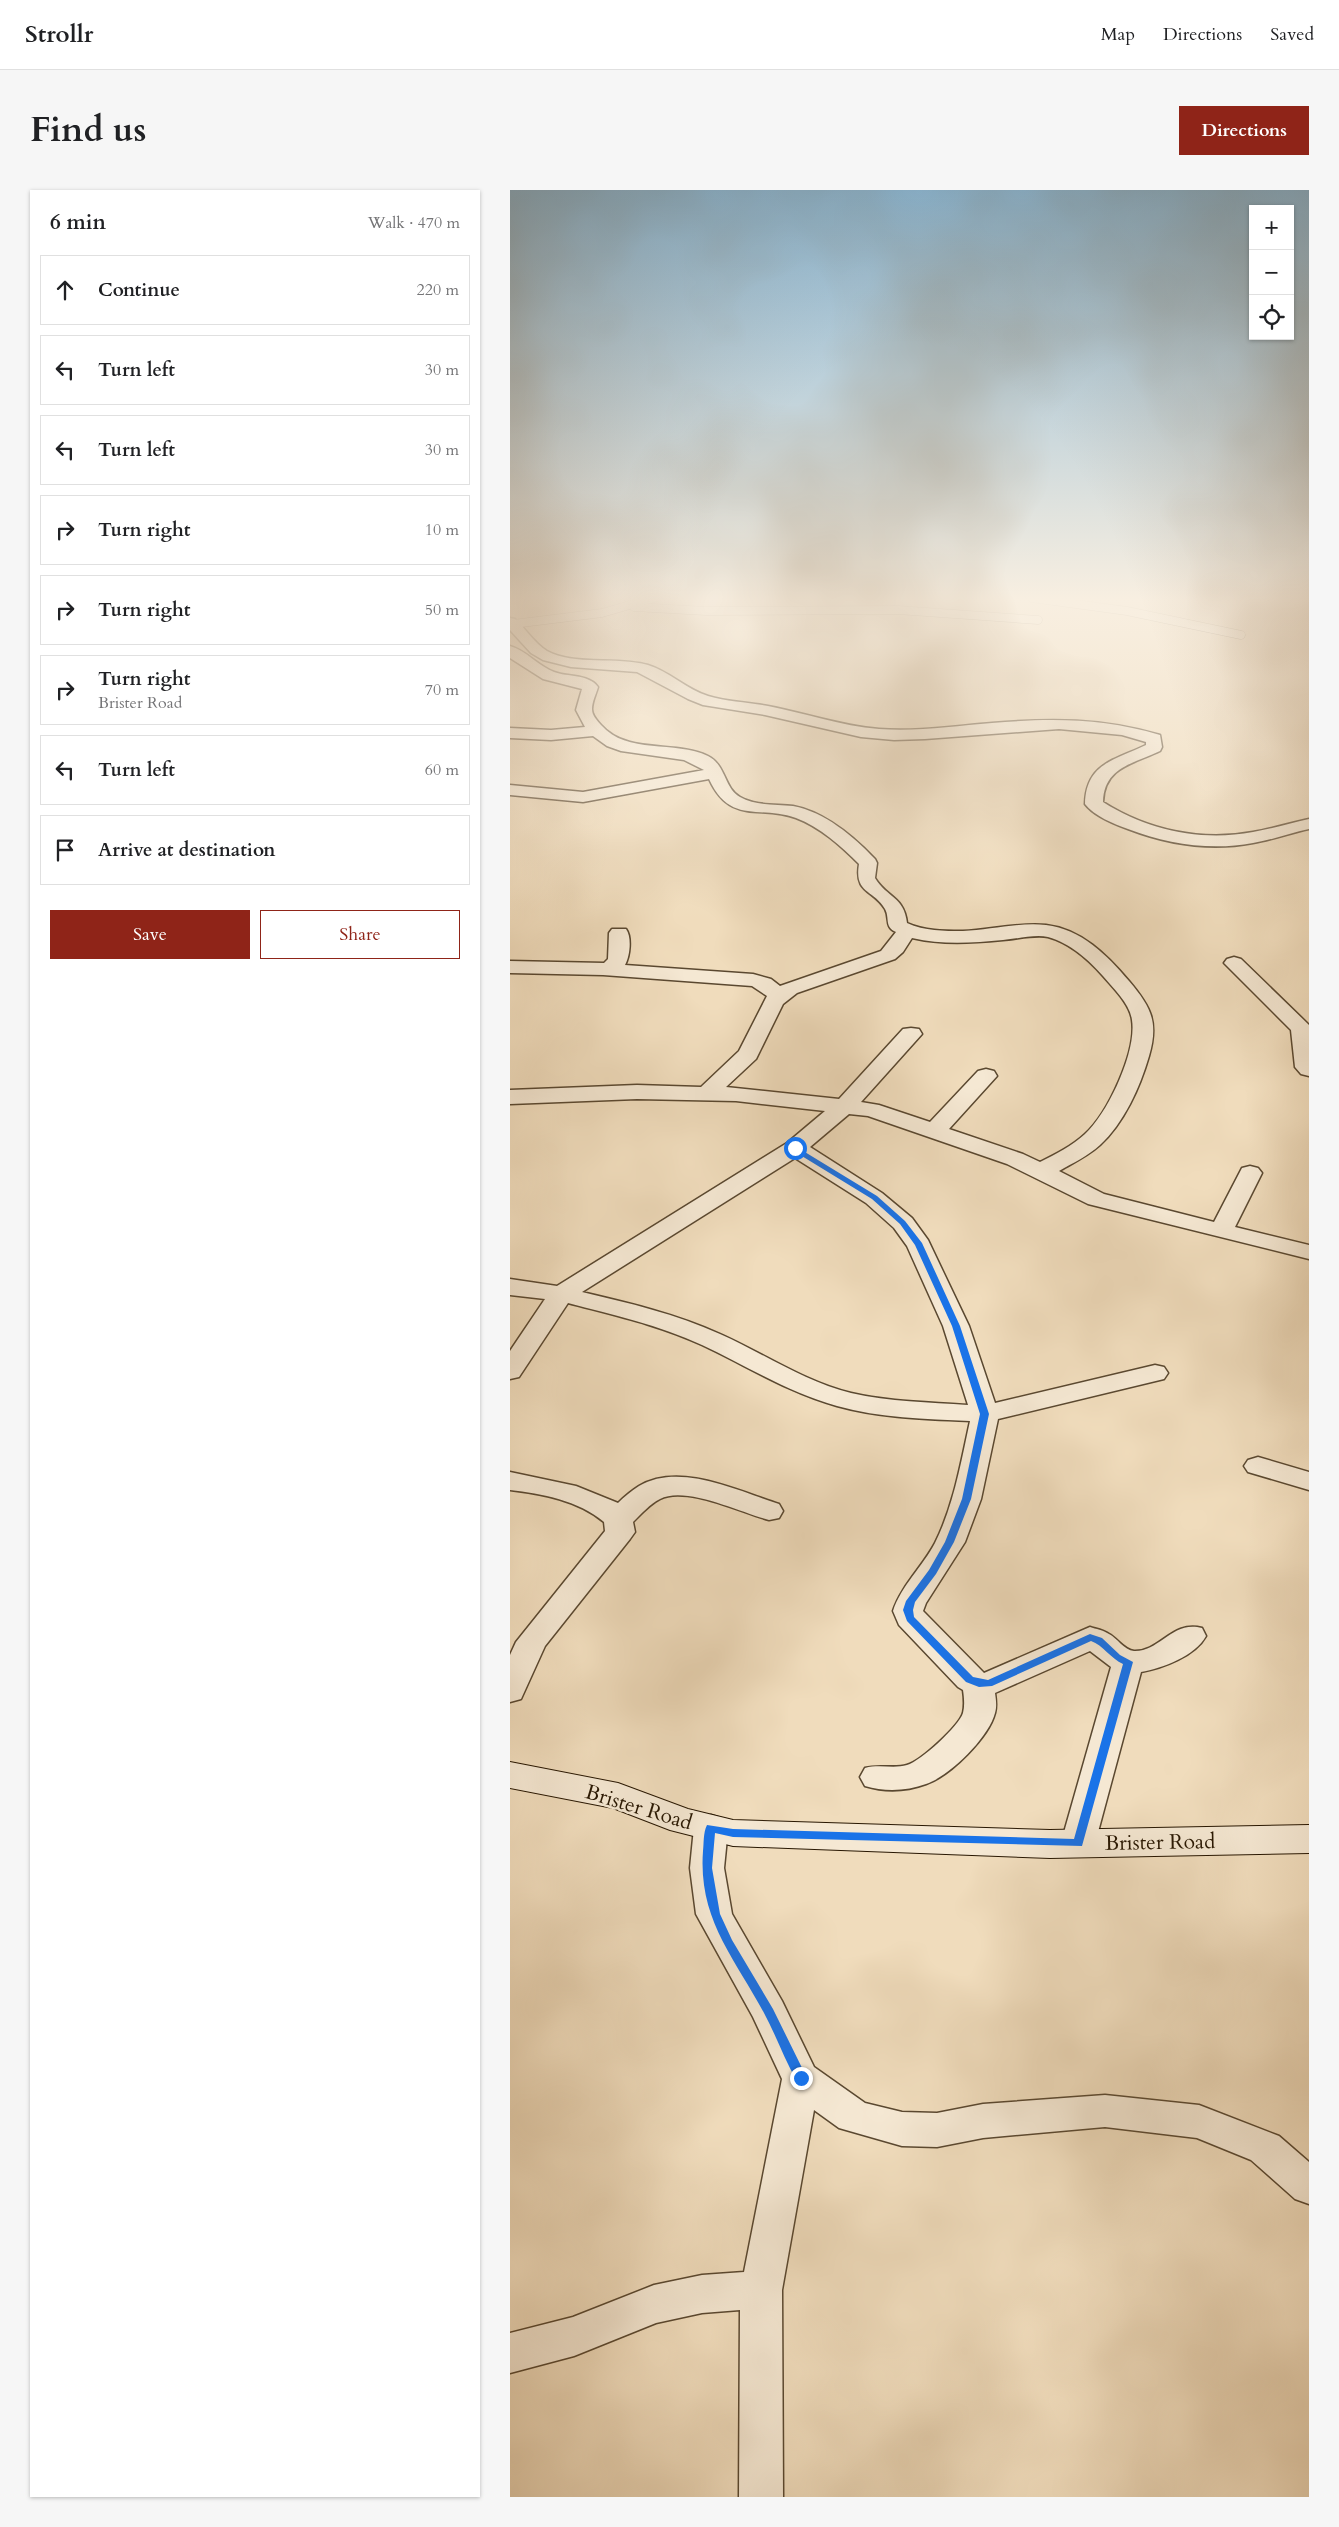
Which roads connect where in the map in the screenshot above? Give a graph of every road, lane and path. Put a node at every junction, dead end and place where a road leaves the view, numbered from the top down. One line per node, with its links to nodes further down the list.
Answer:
1 (584, 706): 3 (street)
2 (733, 706): 7 (street)
3 (595, 731): 4 (street); 5 (street)
4 (510, 733)
5 (715, 773): 6 (street); 8 (street)
6 (510, 790)
7 (1309, 824)
8 (906, 932): 13 (street); 22 (street)
9 (620, 933): 12 (street)
10 (1234, 963): 15 (street)
11 (510, 967): 12 (street)
12 (603, 969): 13 (street)
13 (778, 995): 17 (street)
14 (911, 1034): 19 (street)
15 (1309, 1069)
16 (986, 1076): 20 (street)
17 (707, 1093): 18 (street); 19 (street)
18 (510, 1097)
19 (846, 1106): 20 (street); 21 (street)
20 (934, 1131): 22 (street)
21 (795, 1148): 27 (street); 30 (street)
22 (1041, 1172): 24 (street)
23 (1250, 1173): 24 (street)
24 (1221, 1231): 25 (street)
25 (1309, 1252)
26 (510, 1287): 27 (street)
27 (561, 1294): 28 (street); 30 (street)
28 (510, 1371)
29 (1155, 1373): 30 (street)
30 (985, 1414): 38 (street)
31 (1258, 1466): 33 (street)
32 (510, 1481): 35 (street)
33 (1309, 1482)
34 (770, 1511): 35 (street)
35 (618, 1519): 39 (street)
36 (1191, 1636): 37 (street)
37 (1128, 1662): 38 (street); 44 (street)
38 (979, 1684): 41 (street)
39 (510, 1690)
40 (510, 1775): 42 (street, Brister Road)
41 (877, 1777)
42 (710, 1828): 44 (street, Brister Road); 45 (street)
43 (1309, 1839): 44 (street, Brister Road)
44 (1078, 1843)
45 (801, 2078): 46 (street); 47 (street)
46 (1309, 2188)
47 (761, 2290): 48 (street); 49 (street)
48 (510, 2353)
49 (761, 2497)

